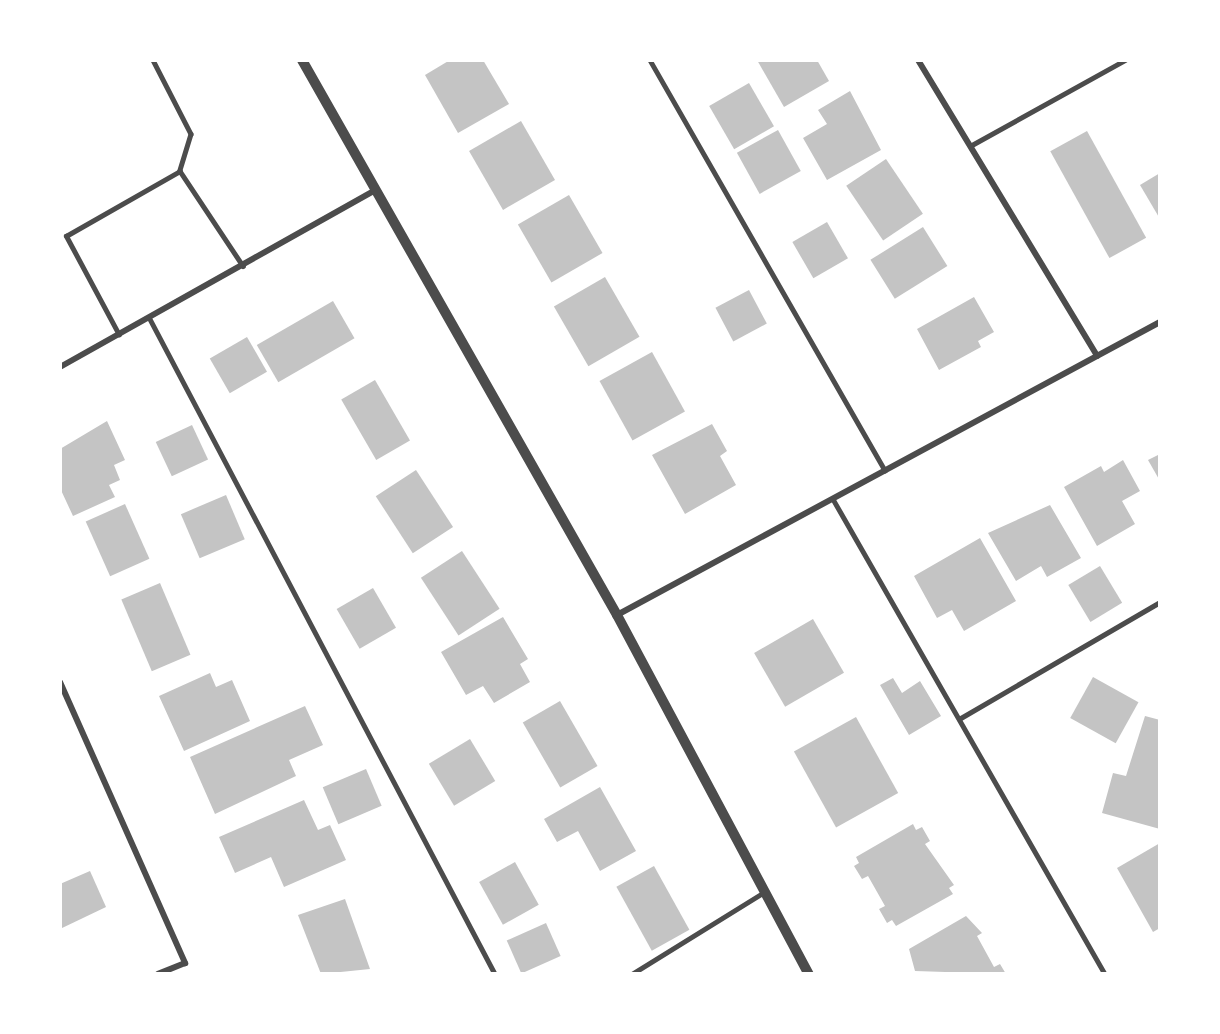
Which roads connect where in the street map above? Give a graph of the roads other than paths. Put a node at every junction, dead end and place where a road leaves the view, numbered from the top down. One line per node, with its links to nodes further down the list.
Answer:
1 (153, 60): 7 (lane)
2 (302, 60): 8 (street)
3 (650, 60): 16 (lane)
4 (918, 60): 6 (street)
5 (1125, 60): 6 (lane)
6 (970, 146): 14 (street)
7 (180, 171): 9 (lane); 10 (lane)
8 (377, 189): 10 (street); 19 (street)
9 (63, 237): 13 (lane)
10 (243, 266): 11 (street)
11 (150, 319): 13 (street); 25 (lane)
12 (1160, 322): 14 (street)
13 (119, 335): 15 (street)
14 (1097, 356): 16 (street)
15 (60, 367)
16 (885, 471): 17 (street)
17 (833, 499): 19 (street); 22 (lane)
18 (1160, 602): 22 (lane)
19 (617, 615): 23 (street)
20 (60, 682): 21 (street)
21 (63, 697): 24 (street)
22 (959, 719): 28 (lane)
23 (765, 891): 26 (lane); 27 (street)
24 (158, 974)
25 (495, 974)
26 (632, 974)
27 (809, 974)
28 (1105, 974)

